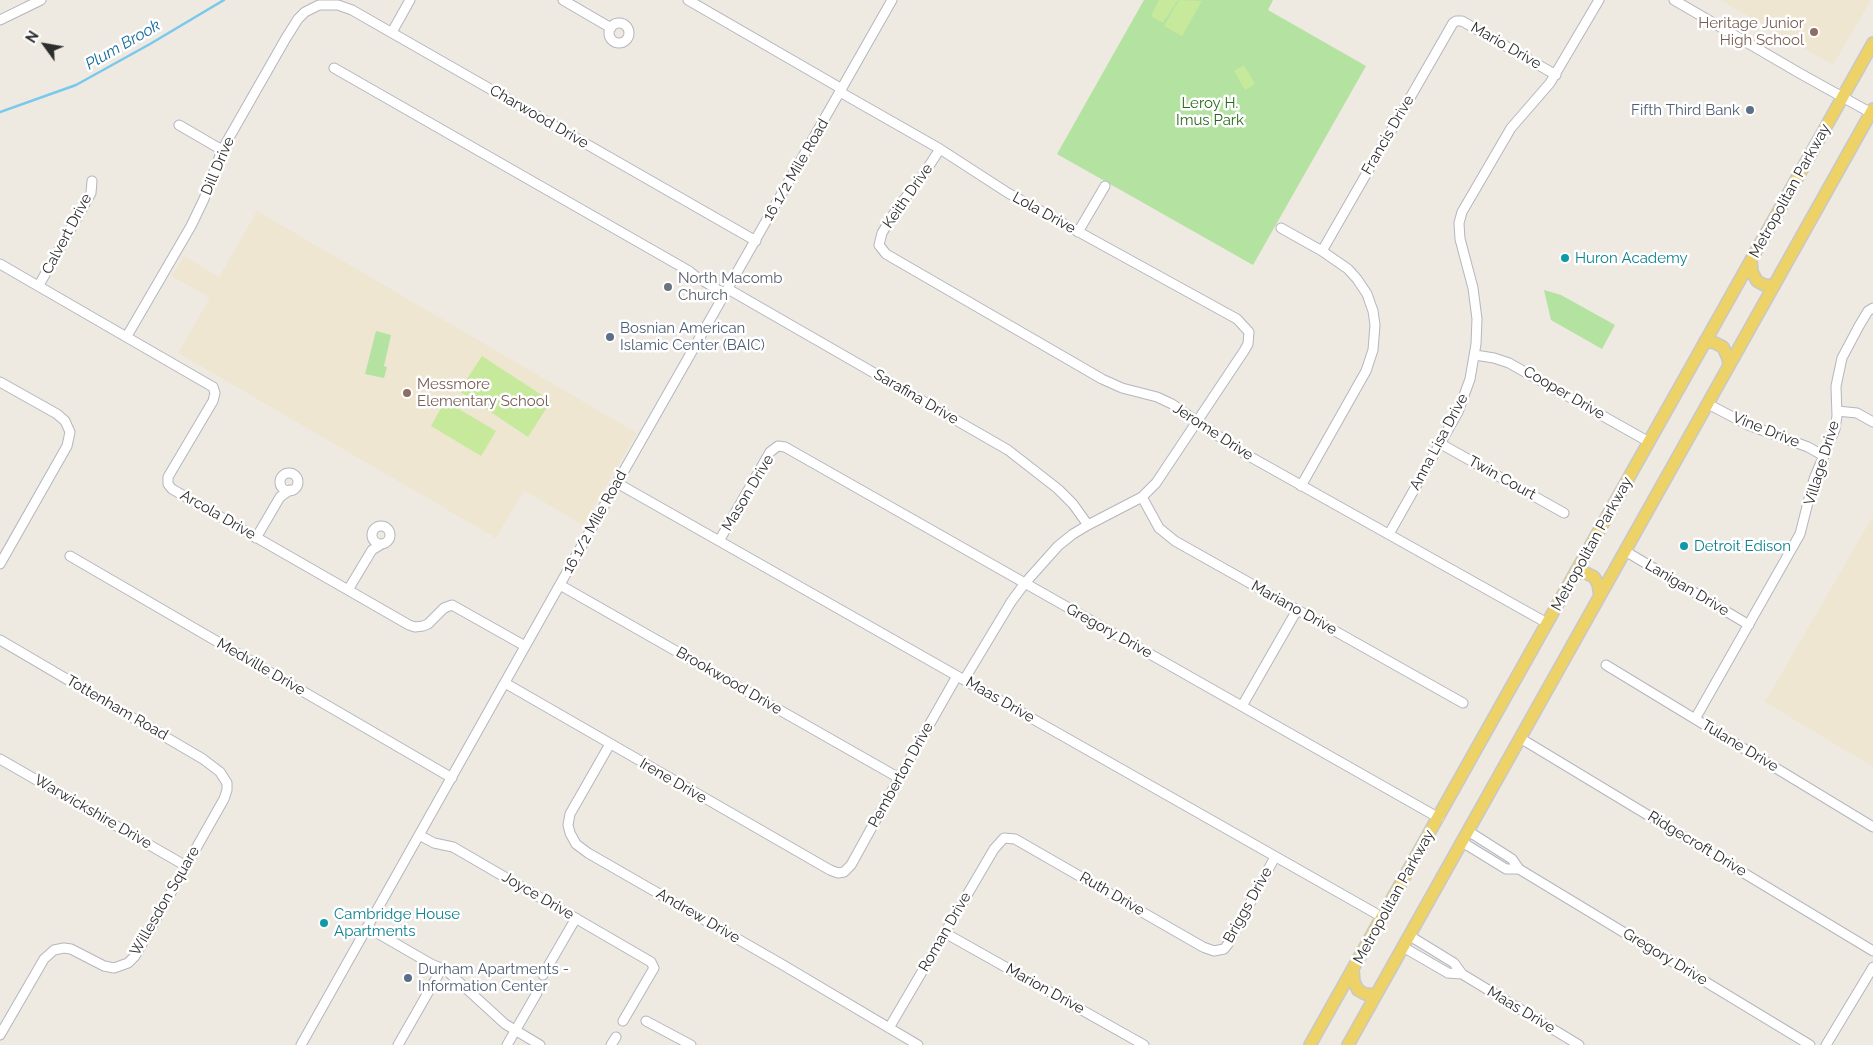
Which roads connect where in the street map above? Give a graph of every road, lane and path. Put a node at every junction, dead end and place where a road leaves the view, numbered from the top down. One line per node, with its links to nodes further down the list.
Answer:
1 (41, 0): 9 (street)
2 (410, 0): 12 (street)
3 (563, 0): 11 (street)
4 (688, 0): 16 (street, Lola Drive)
5 (892, 0): 16 (street, 16 1/2 Mile Road)
6 (1599, 0): 15 (street, Anna Lisa Drive)
7 (1674, 0): 17 (street)
8 (319, 5): 12 (street, Charwood Drive); 20 (street, Dill Drive)
9 (0, 20)
10 (1456, 21): 15 (street, Mario Drive); 28 (street, Francis Drive)
11 (611, 28)
12 (392, 32): 26 (street, Charwood Drive)
13 (1873, 43): 17 (main road, Metropolitan Parkway)
14 (334, 68): 33 (street, Sarafina Drive)
15 (1556, 75): 38 (street, Anna Lisa Drive)
16 (841, 90): 21 (street, Lola Drive); 26 (street, 16 1/2 Mile Road)
17 (1842, 96): 18 (street); 29 (main road, Metropolitan Parkway)
18 (1872, 112): 32 (main road)
19 (179, 125): 20 (street)
20 (222, 150): 36 (street, Dill Drive)
21 (940, 150): 25 (street, Lola Drive); 27 (street, Keith Drive)
22 (92, 181): 31 (street, Calvert Drive)
23 (1105, 186): 25 (street)
24 (1281, 228): 28 (street)
25 (1078, 232): 35 (street, Lola Drive)
26 (756, 241): 33 (street, 16 1/2 Mile Road)
27 (879, 244): 43 (street, Jerome Drive)
28 (1322, 251): 51 (street)
29 (1751, 260): 32 (main road); 37 (main road, Metropolitan Parkway)
30 (0, 264): 31 (street, Arcola Drive)
31 (39, 286): 36 (street, Arcola Drive)
32 (1774, 286): 39 (main road)
33 (727, 292): 49 (street, 16 1/2 Mile Road); 56 (street, Sarafina Drive)
34 (1873, 308): 42 (street, Village Drive)
35 (1249, 332): 43 (street, Pemberton Drive)
36 (127, 336): 58 (street, Arcola Drive)
37 (1705, 341): 39 (main road); 45 (main road, Metropolitan Parkway)
38 (1475, 354): 45 (street, Cooper Drive); 46 (street, Anna Lisa Drive)
39 (1729, 365): 41 (main road)
40 (0, 382): 65 (street)
41 (1708, 404): 48 (street, Vine Drive); 63 (main road)
42 (1837, 411): 44 (street); 48 (street, Village Drive)
43 (1197, 422): 51 (street, Jerome Drive); 54 (street, Pemberton Drive)
44 (1873, 422)
45 (1649, 442): 66 (main road, Metropolitan Parkway)
46 (1441, 444): 55 (street, Twin Court); 57 (street, Anna Lisa Drive)
47 (778, 446): 60 (street, Mason Drive); 67 (street, Gregory Drive)
48 (1824, 456): 73 (street, Village Drive)
49 (617, 483): 60 (street, Maas Drive); 68 (street, 16 1/2 Mile Road)
50 (281, 485): 52 (street); 52 (street); 53 (street)
51 (1301, 486): 57 (street, Jerome Drive)
52 (290, 490): 53 (street)
53 (280, 497): 58 (street)
54 (1142, 497): 56 (street, Pemberton Drive); 71 (street, Mariano Drive)
55 (1564, 513)
56 (1088, 524): 67 (street, Pemberton Drive)
57 (1389, 534): 72 (street, Jerome Drive)
58 (256, 538): 69 (street, Arcola Drive)
59 (373, 538): 61 (street); 61 (street); 62 (street)
60 (719, 541): 77 (street, Maas Drive)
61 (382, 544): 62 (street)
62 (372, 550): 69 (street)
63 (1625, 551): 70 (main road); 73 (street, Lanigan Drive)
64 (70, 556): 85 (street, Medville Drive)
65 (0, 564)
66 (1575, 573): 70 (main road); 72 (main road, Metropolitan Parkway)
67 (1025, 583): 77 (street, Pemberton Drive); 80 (street, Gregory Drive)
68 (560, 584): 75 (street, 16 1/2 Mile Road); 86 (street, Brookwood Drive)
69 (348, 590): 75 (street, Arcola Drive)
70 (1600, 596): 82 (main road)
71 (1297, 610): 79 (street, Mariano Drive); 80 (street)
72 (1547, 624): 88 (main road, Metropolitan Parkway)
73 (1749, 626): 81 (street, Village Drive)
74 (0, 640): 87 (street, Tottenham Road)
75 (525, 646): 78 (street, 16 1/2 Mile Road)
76 (1606, 665): 81 (street, Tulane Drive)
77 (961, 678): 86 (street, Pemberton Drive); 94 (street, Maas Drive)
78 (505, 683): 83 (street, Irene Drive); 85 (street, 16 1/2 Mile Road)
79 (1463, 703)
80 (1242, 706): 88 (street, Gregory Drive)
81 (1694, 719): 89 (street, Tulane Drive)
82 (1520, 738): 90 (main road); 105 (street, Ridgecroft Drive)
83 (610, 744): 97 (street, Irene Drive); 115 (street, Andrew Drive)
84 (0, 759): 95 (street, Warwickshire Drive)
85 (452, 778): 91 (street, 16 1/2 Mile Road)
86 (899, 778): 97 (street, Pemberton Drive)
87 (227, 783): 95 (street, Willesdon Square)
88 (1439, 818): 99 (main road, Metropolitan Parkway)
89 (1873, 827)
90 (1468, 831): 93 (main road); 96 (street, Gregory Drive)
91 (419, 835): 98 (street, Joyce Drive); 100 (street, 16 1/2 Mile Road)
92 (1004, 838): 101 (street, Roman Drive); 104 (street, Ruth Drive)
93 (1462, 842): 96 (street, Gregory Drive); 102 (main road)
94 (1275, 857): 99 (street, Maas Drive); 104 (street, Briggs Drive)
95 (186, 866): 117 (street, Willesdon Square)
96 (1519, 869): 128 (street, Gregory Drive)
97 (844, 872)
98 (576, 918): 110 (street); 113 (street, Joyce Drive)
99 (1382, 918): 108 (main road, Metropolitan Parkway)
100 (367, 927): 107 (street); 118 (street, 16 1/2 Mile Road)
101 (945, 933): 115 (street, Roman Drive); 124 (street, Marion Drive)
102 (1410, 936): 103 (main road); 109 (street, Maas Drive)
103 (1403, 947): 109 (street, Maas Drive); 112 (main road)
104 (1220, 951)
105 (1873, 951)
106 (1873, 967): 129 (street)
107 (442, 968): 116 (street); 119 (street)
108 (1353, 970): 112 (main road); 125 (main road, Metropolitan Parkway)
109 (1462, 974): 127 (street, Maas Drive)
110 (543, 975)
111 (537, 993): 116 (street)
112 (1376, 995): 126 (main road)
113 (623, 1021)
114 (646, 1021): 122 (street)
115 (889, 1028): 123 (street, Andrew Drive)
116 (515, 1031): 120 (street); 121 (street)
117 (0, 1035)
118 (300, 1045)
119 (398, 1045)
120 (507, 1045)
121 (540, 1045)
122 (691, 1045)
123 (918, 1045)
124 (1144, 1045)
125 (1310, 1045)
126 (1348, 1045)
127 (1579, 1045)
128 (1810, 1045)
129 (1826, 1045)

